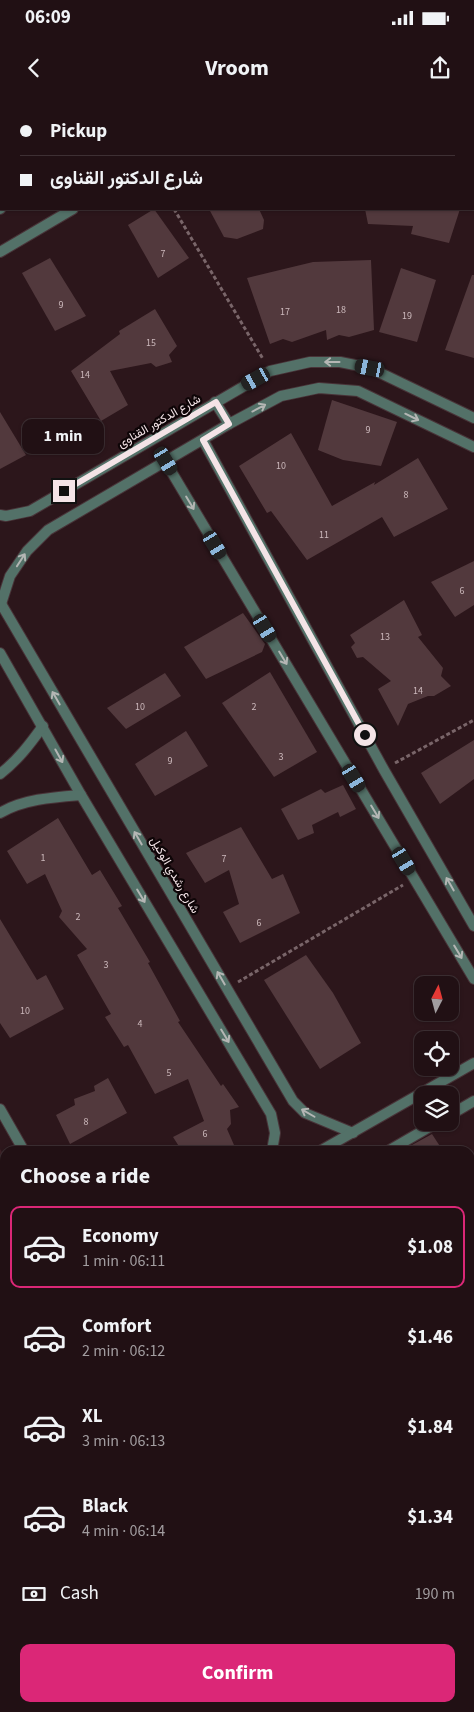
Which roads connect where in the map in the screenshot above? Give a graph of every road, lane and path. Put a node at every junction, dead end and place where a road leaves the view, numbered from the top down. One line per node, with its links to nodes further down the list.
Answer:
1 (71, 210): 3 (street)
2 (175, 210): 4 (path)
3 (0, 252)
4 (270, 371): 5 (street, شارع الدكتور القناوى); 6 (street, شارع الدكتور القناوى, one-way to 4)
5 (216, 402): 7 (street); 11 (street, شارع الدكتور القناوى)
6 (474, 418)
7 (229, 424): 8 (street); 9 (street, one-way to 9)
8 (203, 440): 10 (street); 16 (street)
9 (474, 447)
10 (166, 461): 12 (street, one-way to 10); 20 (street, one-way to 20)
11 (0, 515)
12 (1, 603): 23 (street, شارع رشدي الوكيل, one-way to 12)
13 (0, 653): 15 (street)
14 (474, 720): 16 (path)
15 (43, 726): 17 (street); 18 (street, one-way to 18)
16 (384, 770): 21 (street, one-way to 16)
17 (0, 774)
18 (81, 795): 19 (street); 31 (street, one-way to 31)
19 (0, 813)
20 (414, 878): 22 (street, one-way to 22); 23 (path)
21 (474, 926)
22 (474, 979)
23 (227, 989): 29 (street, شارع رشدي الوكيل, one-way to 23)
24 (474, 1063): 29 (street)
25 (474, 1101): 27 (street)
26 (0, 1109): 30 (street)
27 (459, 1110)
28 (422, 1131): 33 (street)
29 (352, 1133): 32 (street)
30 (21, 1146)
31 (273, 1146)
32 (329, 1146)
33 (397, 1146)

